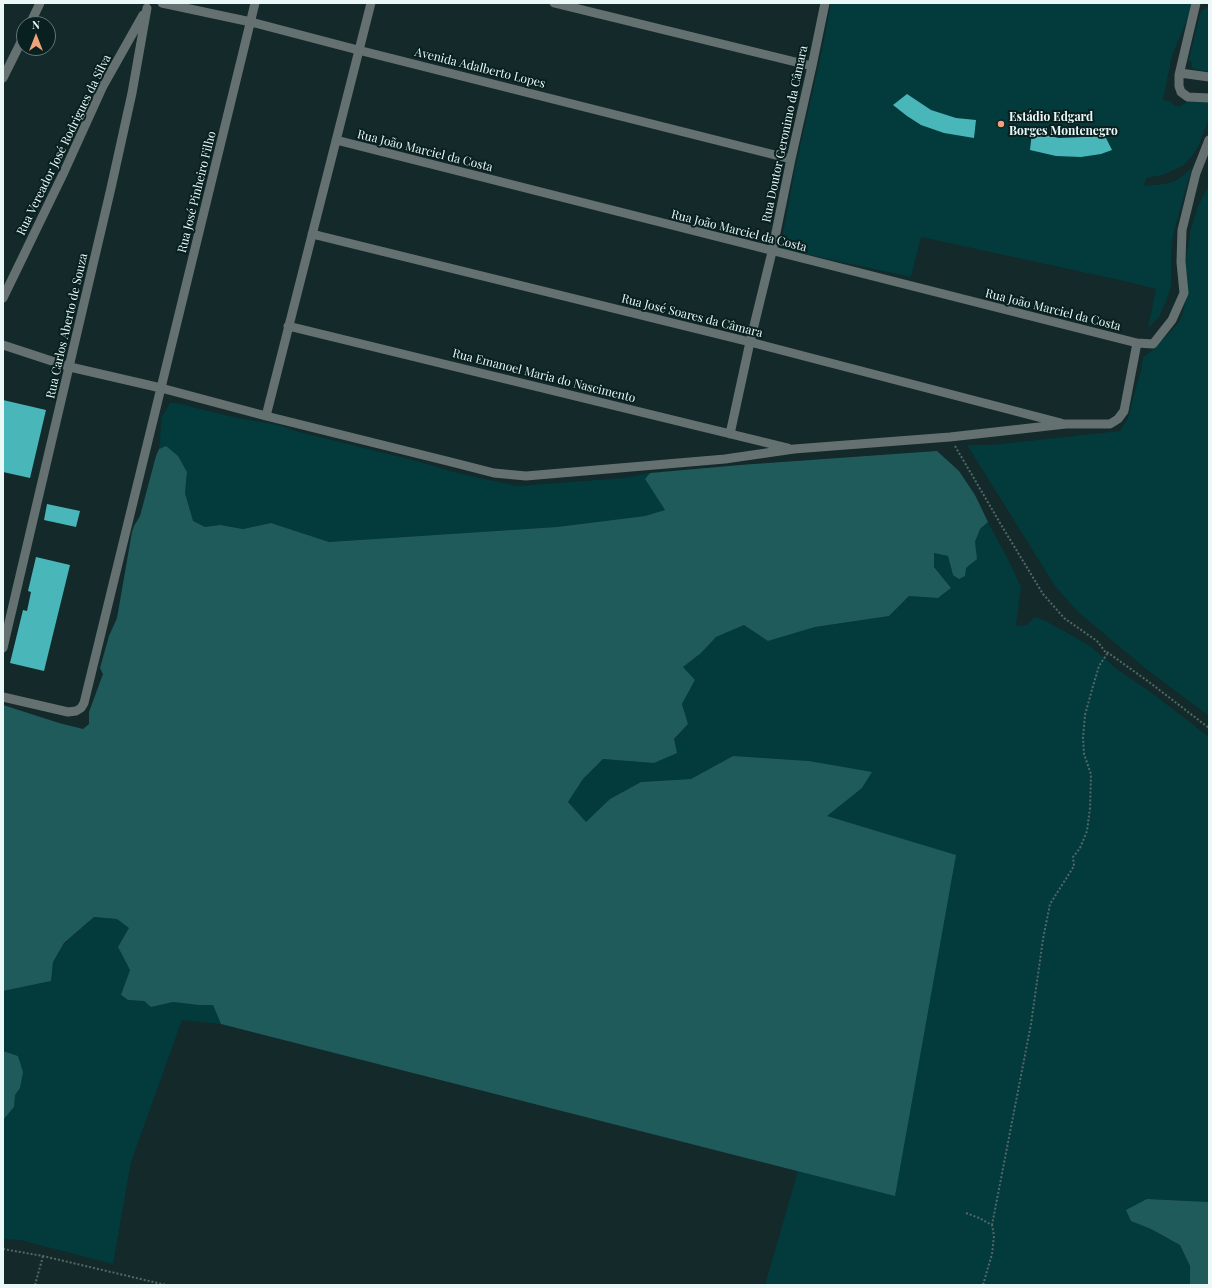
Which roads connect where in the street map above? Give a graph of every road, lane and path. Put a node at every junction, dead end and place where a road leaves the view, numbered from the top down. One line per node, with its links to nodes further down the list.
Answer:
1 (40, 3): 9 (street)
2 (162, 3): 10 (street, Avenida Adalberto Lopes)
3 (255, 3): 10 (street, Rua José Pinheiro Filho)
4 (371, 3): 11 (street)
5 (554, 3): 13 (street)
6 (825, 3): 13 (street, Rua Doutor Geronimo da Câmara)
7 (1196, 3): 14 (street)
8 (148, 5): 23 (street, Rua Vereador José Rodrigues da Silva); 28 (street, Rua Carlos Aberto de Souza)
9 (34, 16)
10 (251, 22): 11 (street, Avenida Adalberto Lopes); 29 (street, Rua José Pinheiro Filho)
11 (358, 50): 18 (street); 20 (street, Avenida Adalberto Lopes)
12 (16, 52): 16 (street)
13 (812, 66): 20 (street, Rua Doutor Geronimo da Câmara)
14 (1180, 73): 15 (street); 17 (street)
15 (1209, 77)
16 (3, 78)
17 (1209, 98)
18 (336, 140): 21 (street); 22 (street, Rua João Marciel da Costa)
19 (1209, 140): 26 (street)
20 (791, 159): 22 (street, Rua Doutor Geronimo da Câmara)
21 (312, 234): 24 (street); 25 (street, Rua José Soares da Câmara)
22 (772, 252): 25 (street, Rua Doutor Geronimo da Câmara); 26 (street, Rua João Marciel da Costa)
23 (3, 298)
24 (288, 326): 30 (street); 32 (street, Rua Emanoel Maria do Nascimento)
25 (750, 342): 31 (street, Rua José Soares da Câmara); 32 (street, Rua Doutor Geronimo da Câmara)
26 (1137, 343): 31 (street)
27 (3, 345): 28 (street)
28 (70, 367): 29 (street); 35 (street, Rua Carlos Aberto de Souza)
29 (161, 388): 30 (street); 37 (street, Rua José Pinheiro Filho)
30 (266, 416): 34 (street)
31 (1066, 424): 33 (street)
32 (730, 434): 34 (street, Rua Emanoel Maria do Nascimento)
33 (950, 437): 34 (street); 36 (path)
34 (794, 449)
35 (3, 648)
36 (1104, 651): 38 (path); 40 (path)
37 (3, 697)
38 (1209, 728)
39 (966, 1213): 40 (path)
40 (992, 1225): 45 (path)
41 (3, 1249): 42 (path)
42 (43, 1256): 43 (path); 44 (path)
43 (35, 1285)
44 (166, 1285)
45 (984, 1285)

